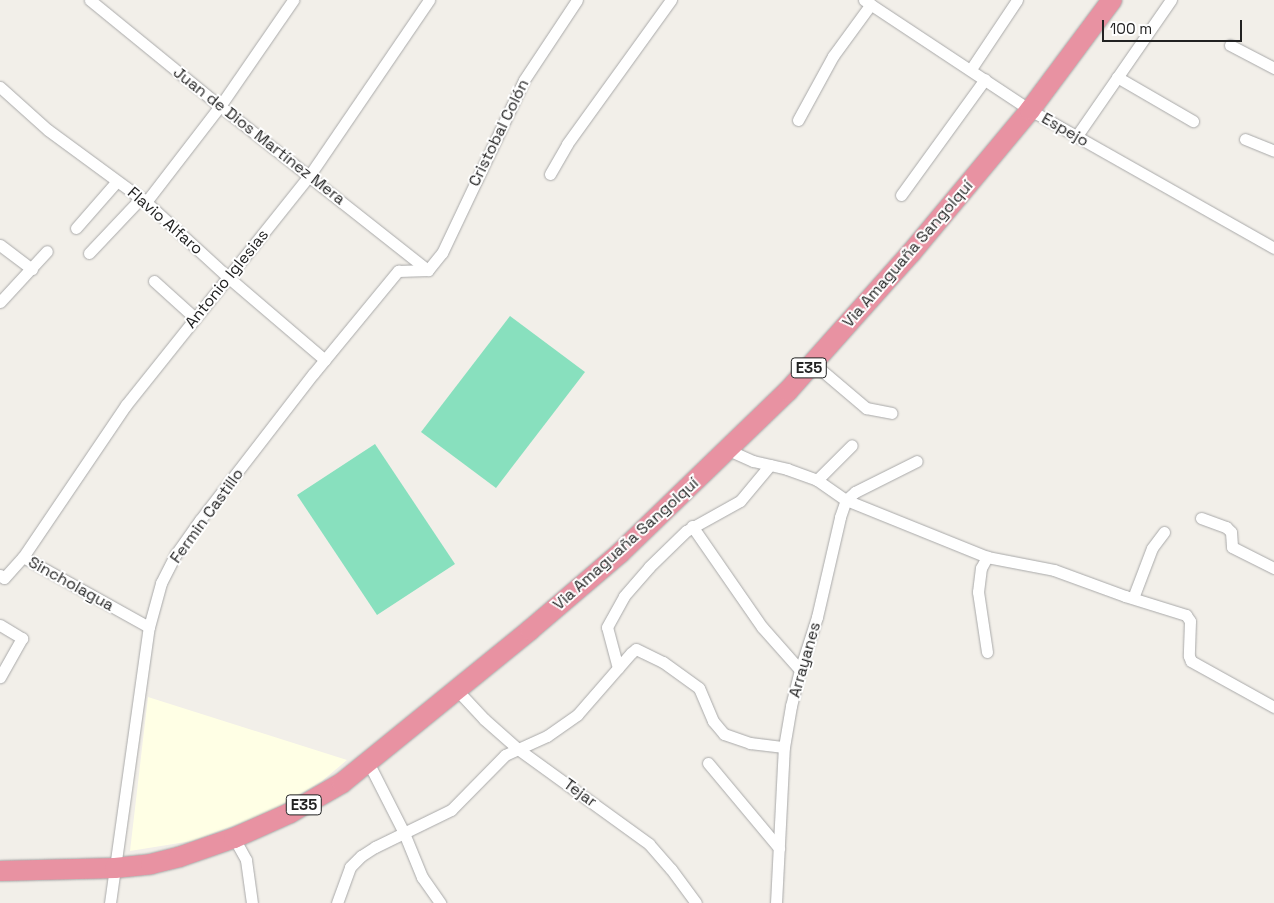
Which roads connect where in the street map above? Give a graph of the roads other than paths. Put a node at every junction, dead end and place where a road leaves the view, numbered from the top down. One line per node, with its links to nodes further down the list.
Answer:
1 (90, 0): 16 (street, Juan de Dios Martínez Mera)
2 (293, 0): 16 (street)
3 (430, 0): 24 (street, Antonio Iglesias)
4 (577, 0): 35 (street, Cristobal Colón)
5 (671, 0): 23 (street)
6 (1017, 0): 12 (street)
7 (1112, 0): 17 (highway, Via Amaguaña Sangolquí / E35)
8 (1171, 0): 13 (street)
9 (867, 2): 12 (street, Espejo); 18 (street)
10 (1230, 45): 11 (street)
11 (1274, 68)
12 (971, 69): 14 (street, Espejo)
13 (1117, 76): 19 (street); 20 (street)
14 (985, 79): 17 (street, Espejo); 26 (street)
15 (0, 87): 25 (street, Flavio Alfaro)
16 (220, 106): 24 (street, Juan de Dios Martínez Mera); 27 (street)
17 (1030, 110): 20 (street, Espejo); 42 (highway, Via Amaguaña Sangolquí / E35)
18 (798, 120)
19 (1193, 121)
20 (1076, 137): 30 (street, Espejo)
21 (1245, 139): 22 (street)
22 (1274, 151)
23 (550, 174)
24 (309, 176): 33 (street, Juan de Dios Martínez Mera); 37 (street, Antonio Iglesias)
25 (117, 180): 27 (street, Flavio Alfaro); 28 (street)
26 (902, 195)
27 (144, 200): 32 (street); 37 (street, Flavio Alfaro)
28 (76, 228)
29 (0, 245): 34 (street)
30 (1274, 248)
31 (47, 251): 34 (street)
32 (89, 253)
33 (409, 257): 35 (street, Juan de Dios Martínez Mera); 36 (street, Fermin Castillo)
34 (32, 269): 39 (street)
35 (428, 270): 36 (street)
36 (398, 271): 41 (street, Fermin Castillo)
37 (230, 278): 40 (street, Antonio Iglesias); 41 (street, Flavio Alfaro)
38 (154, 280): 40 (street)
39 (0, 302)
40 (195, 318): 53 (street, Antonio Iglesias)
41 (325, 360): 59 (street, Fermin Castillo)
42 (813, 363): 43 (street); 45 (highway, Via Amaguaña Sangolquí / E35)
43 (892, 413)
44 (852, 445): 48 (street)
45 (726, 449): 47 (street); 64 (highway, Via Amaguaña Sangolquí / E35)
46 (917, 461): 49 (street)
47 (770, 465): 48 (street); 51 (street)
48 (818, 480): 49 (street)
49 (846, 500): 54 (street); 62 (street, Arrayanes)
50 (1201, 518): 55 (street)
51 (692, 526): 61 (street); 62 (street)
52 (1164, 532): 57 (street)
53 (23, 557): 56 (street, Sincholagua); 59 (street, Sincholagua)
54 (987, 557): 57 (street); 60 (street)
55 (1274, 568)
56 (1, 580)
57 (1133, 598): 65 (street)
58 (0, 625): 63 (street)
59 (149, 627): 73 (street, Fermin Castillo)
60 (987, 652)
61 (618, 668): 66 (street); 67 (street)
62 (800, 670): 66 (street, Arrayanes)
63 (0, 677)
64 (457, 690): 67 (street, Tejar); 68 (highway, Via Amaguaña Sangolquí / E35)
65 (1274, 707)
66 (784, 747): 72 (street, Arrayanes)
67 (518, 749): 70 (street); 79 (street, Tejar)
68 (368, 762): 70 (street); 71 (highway, Via Amaguaña Sangolquí / E35)
69 (708, 763): 72 (street)
70 (404, 833): 77 (street); 78 (street)
71 (234, 838): 73 (highway, Via Amaguaña Sangolquí / E35); 76 (street)
72 (779, 848): 80 (street, Arrayanes)
73 (115, 868): 74 (highway, Via Amaguaña Sangolquí / E35); 75 (street, Fermin Castillo)
74 (0, 871)
75 (110, 903)
76 (252, 903)
77 (337, 903)
78 (440, 903)
79 (696, 903)
80 (776, 903)

